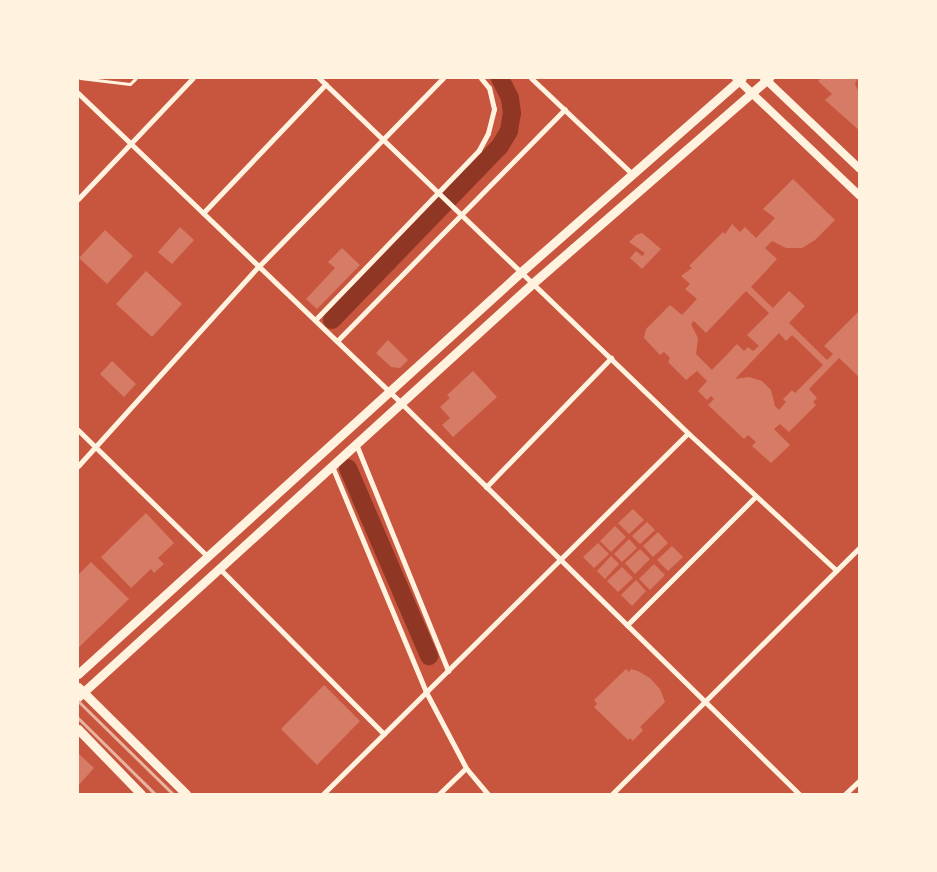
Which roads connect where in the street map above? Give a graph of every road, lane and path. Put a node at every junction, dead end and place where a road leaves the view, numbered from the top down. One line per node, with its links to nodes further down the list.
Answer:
1 (80, 78): 2 (lane)
2 (136, 78)
3 (193, 78): 15 (street)
4 (319, 78): 10 (street)
5 (443, 78): 14 (street)
6 (481, 78): 18 (street)
7 (531, 78): 13 (street)
8 (739, 78): 11 (street); 17 (main road)
9 (766, 78): 11 (main road); 16 (street)
10 (326, 84): 14 (street); 21 (street)
11 (752, 92): 19 (street); 25 (main road)
12 (78, 93): 15 (street)
13 (565, 110): 17 (street); 22 (street)
14 (383, 139): 18 (street); 23 (street)
15 (130, 143): 20 (street); 21 (street)
16 (860, 169)
17 (632, 174): 24 (main road)
18 (441, 195): 22 (street); 26 (street)
19 (860, 196)
20 (78, 199)
21 (203, 213): 23 (street)
22 (459, 213): 24 (street); 27 (street)
23 (259, 266): 26 (street); 34 (street)
24 (521, 272): 25 (street); 29 (main road)
25 (533, 283): 28 (street); 30 (main road)
26 (315, 320): 27 (street)
27 (337, 341): 29 (street)
28 (611, 358): 32 (street); 37 (street)
29 (389, 392): 30 (street); 40 (main road)
30 (401, 403): 33 (main road); 37 (street)
31 (78, 430): 34 (street)
32 (688, 433): 38 (street); 41 (street)
33 (356, 444): 36 (main road); 45 (street)
34 (95, 447): 35 (street); 40 (street)
35 (78, 466)
36 (332, 466): 42 (main road); 48 (street)
37 (486, 487): 41 (street)
38 (756, 496): 43 (street); 44 (street)
39 (860, 547): 43 (street)
40 (207, 556): 46 (main road)
41 (560, 559): 44 (street); 45 (street)
42 (219, 568): 47 (main road); 51 (street)
43 (836, 570): 49 (street)
44 (627, 625): 49 (street)
45 (448, 671): 48 (street)
46 (78, 674)
47 (79, 692): 55 (main road)
48 (426, 692): 51 (street); 52 (street)
49 (705, 702): 59 (street); 60 (street)
50 (78, 729): 54 (main road)
51 (384, 734): 56 (street)
52 (466, 768): 57 (street); 58 (street)
53 (860, 780): 61 (street)
54 (141, 794)
55 (186, 794)
56 (323, 794)
57 (439, 794)
58 (488, 794)
59 (612, 794)
60 (799, 794)
61 (845, 794)

